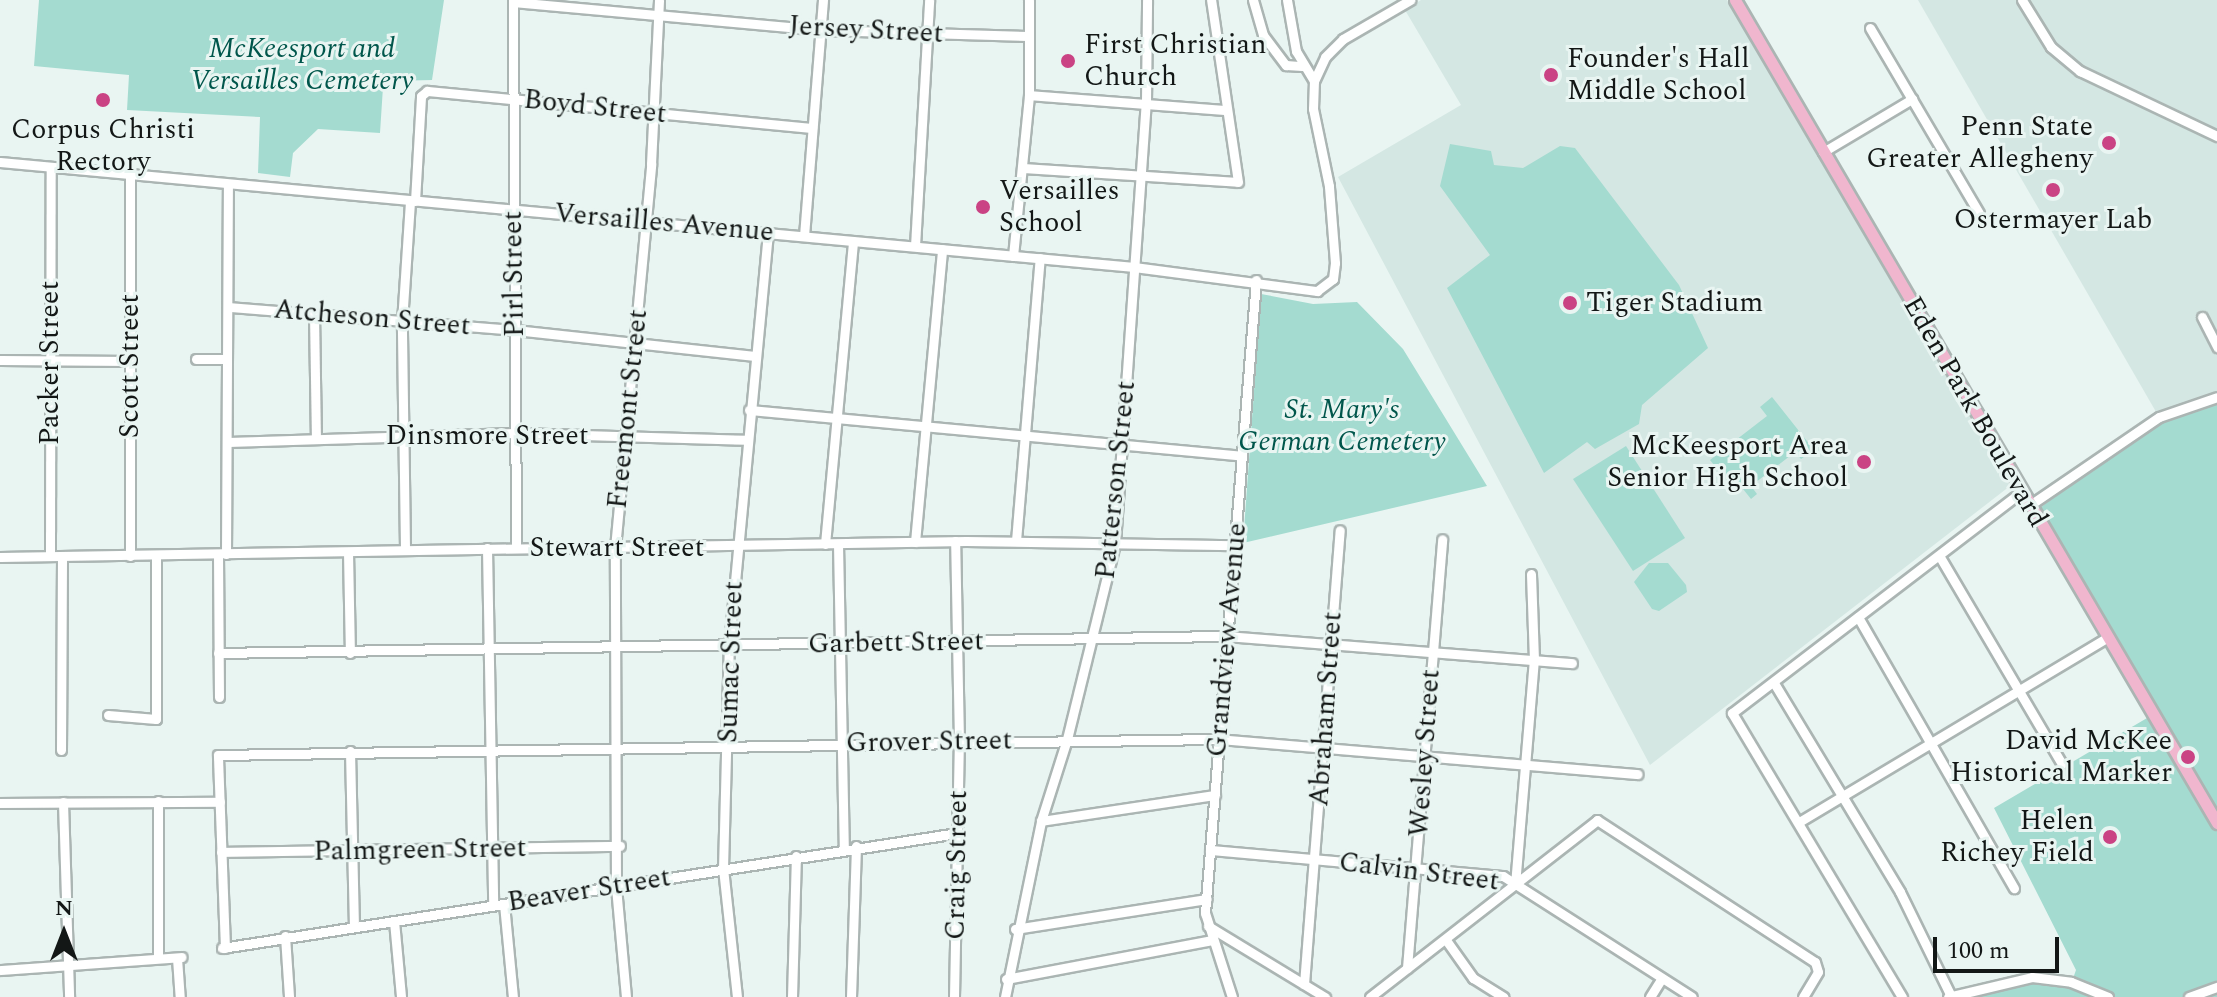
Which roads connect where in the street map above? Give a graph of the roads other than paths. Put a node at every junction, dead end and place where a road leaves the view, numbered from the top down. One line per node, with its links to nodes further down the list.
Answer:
1 (659, 0): 14 (street, Freemont Street)
2 (823, 0): 16 (street)
3 (929, 0): 17 (street)
4 (1029, 0): 18 (street)
5 (1147, 0): 24 (street, Patterson Street)
6 (1211, 0): 25 (street)
7 (1253, 0): 19 (street)
8 (1287, 0): 19 (street)
9 (1410, 0): 13 (street)
10 (1735, 0): 29 (main road, Eden Park Boulevard)
11 (2022, 0): 28 (street)
12 (513, 1): 14 (street, Jersey Street); 22 (street, Pirl Street)
13 (1393, 4): 20 (street)
14 (658, 12): 16 (street, Jersey Street); 26 (street, Freemont Street)
15 (1870, 28): 23 (street)
16 (822, 30): 17 (street, Jersey Street); 27 (street)
17 (929, 34): 18 (street, Jersey Street); 43 (street)
18 (1028, 36): 21 (street)
19 (1302, 66): 20 (street)
20 (1314, 81): 48 (street, Versailles Avenue)
21 (1029, 95): 24 (street); 31 (street)
22 (514, 99): 26 (street, Boyd Street); 36 (street, Boyd Street); 37 (street, Pirl Street)
23 (1912, 99): 29 (street); 38 (street)
24 (1146, 102): 25 (street); 34 (street, Patterson Street)
25 (1226, 110): 34 (street)
26 (655, 113): 27 (street, Boyd Street); 39 (street, Freemont Street)
27 (812, 128): 41 (street)
28 (2217, 136)
29 (1823, 152): 75 (main road, Eden Park Boulevard)
30 (0, 162): 32 (street, Versailles Avenue)
31 (1023, 168): 34 (street); 45 (street)
32 (51, 170): 33 (street, Versailles Avenue); 60 (street, Packer Street)
33 (130, 177): 35 (street, Versailles Avenue); 61 (street, Scott Street)
34 (1141, 178): 47 (street, Patterson Street)
35 (228, 185): 36 (street, Versailles Avenue); 49 (street)
36 (413, 201): 37 (street, Versailles Avenue); 52 (street)
37 (513, 209): 39 (street, Versailles Avenue); 53 (street, Pirl Street)
38 (1979, 213)
39 (646, 221): 40 (street, Versailles Avenue); 54 (street, Freemont Street)
40 (768, 233): 41 (street, Versailles Avenue); 56 (street, Sumac Street)
41 (804, 236): 42 (street, Versailles Avenue)
42 (853, 241): 43 (street, Versailles Avenue); 64 (street)
43 (915, 246): 44 (street, Versailles Avenue)
44 (942, 249): 45 (street, Versailles Avenue); 65 (street)
45 (1013, 256): 46 (street, Versailles Avenue)
46 (1040, 258): 47 (street, Versailles Avenue); 67 (street)
47 (1134, 267): 48 (street, Versailles Avenue); 73 (street, Patterson Street)
48 (1256, 280): 74 (street, Grandview Avenue)
49 (229, 307): 50 (street, Atcheson Street); 58 (street)
50 (314, 314): 52 (street, Atcheson Street); 70 (street)
51 (2202, 317): 55 (street)
52 (402, 322): 53 (street, Atcheson Street); 68 (street)
53 (515, 330): 54 (street, Atcheson Street); 66 (street, Pirl Street)
54 (635, 342): 56 (street, Atcheson Street); 69 (street, Freemont Street)
55 (2217, 347)
56 (753, 356): 63 (street, Sumac Street)
57 (196, 359): 58 (street)
58 (227, 359): 72 (street)
59 (0, 360): 60 (street)
60 (49, 360): 61 (street); 94 (street, Packer Street)
61 (130, 361): 95 (street, Scott Street)
62 (2217, 397): 76 (street)
63 (749, 410): 64 (street); 71 (street, Sumac Street)
64 (837, 419): 65 (street); 83 (street)
65 (924, 426): 67 (street); 81 (street)
66 (515, 433): 68 (street, Dinsmore Street); 69 (street, Dinsmore Street); 88 (street, Pirl Street)
67 (1024, 434): 73 (street); 80 (street)
68 (403, 435): 70 (street, Dinsmore Street); 86 (street)
69 (624, 436): 71 (street, Dinsmore Street); 89 (street, Freemont Street)
70 (316, 437): 72 (street, Dinsmore Street)
71 (746, 440): 90 (street, Sumac Street)
72 (228, 442): 92 (street)
73 (1121, 444): 74 (street); 82 (street, Patterson Street)
74 (1242, 456): 85 (street, Grandview Avenue)
75 (2022, 491): 76 (main road, Eden Park Boulevard); 98 (street)
76 (2030, 505): 102 (main road, Eden Park Boulevard)
77 (1340, 530): 106 (street, Abraham Street)
78 (1442, 539): 110 (street, Wesley Street)
79 (955, 541): 80 (street, Stewart Street); 81 (street, Stewart Street); 104 (street, Craig Street)
80 (1016, 541): 82 (street, Stewart Street)
81 (915, 542): 84 (street, Stewart Street)
82 (1115, 543): 85 (street, Stewart Street); 103 (street, Patterson Street)
83 (825, 544): 84 (street, Stewart Street); 90 (street, Stewart Street)
84 (838, 544): 105 (street)
85 (1235, 545): 101 (street, Grandview Avenue)
86 (405, 548): 87 (street, Stewart Street); 91 (street, Stewart Street)
87 (487, 548): 88 (street, Stewart Street); 109 (street)
88 (516, 548): 89 (street, Stewart Street)
89 (615, 548): 90 (street, Stewart Street); 108 (street, Freemont Street)
90 (735, 548): 107 (street, Sumac Street)
91 (348, 552): 92 (street, Stewart Street); 112 (street)
92 (222, 554): 93 (street, Stewart Street); 111 (street)
93 (156, 555): 95 (street, Stewart Street); 118 (street)
94 (50, 556): 96 (street, Stewart Street); 97 (street, Stewart Street)
95 (130, 556): 97 (street, Stewart Street)
96 (0, 557)
97 (62, 557): 127 (street)
98 (1940, 557): 100 (street); 116 (street)
99 (1531, 574): 113 (street)
100 (1858, 617): 115 (street); 123 (street)
101 (1227, 636): 103 (street, Garbett Street); 106 (street, Garbett Street); 120 (street, Grandview Avenue)
102 (2107, 638): 116 (street); 142 (main road, Eden Park Boulevard)
103 (1093, 640): 104 (street, Garbett Street); 119 (street, Patterson Street)
104 (956, 642): 105 (street, Garbett Street); 121 (street, Craig Street)
105 (841, 644): 107 (street, Garbett Street); 122 (street)
106 (1331, 644): 110 (street, Garbett Street); 126 (street, Abraham Street)
107 (729, 645): 108 (street, Garbett Street); 124 (street, Sumac Street)
108 (616, 648): 109 (street, Garbett Street); 125 (street, Freemont Street)
109 (488, 649): 112 (street, Garbett Street); 128 (street)
110 (1432, 652): 113 (street, Garbett Street); 130 (street, Wesley Street)
111 (218, 653): 112 (street, Garbett Street); 117 (street)
112 (350, 653)
113 (1534, 660): 114 (street, Garbett Street); 131 (street)
114 (1572, 663)
115 (1774, 683): 135 (street); 141 (street)
116 (2021, 690): 123 (street); 132 (street)
117 (219, 697)
118 (108, 715)
119 (1067, 739): 120 (street, Grover Street); 121 (street, Grover Street); 140 (street, Patterson Street)
120 (1218, 739): 126 (street, Grover Street); 134 (street, Grandview Avenue)
121 (959, 742): 122 (street, Grover Street); 143 (street, Craig Street)
122 (841, 744): 124 (street, Grover Street); 147 (street)
123 (1932, 745): 135 (street); 157 (street)
124 (728, 746): 125 (street, Grover Street); 153 (street, Sumac Street)
125 (617, 747): 128 (street, Grover Street); 144 (street, Freemont Street)
126 (1323, 747): 130 (street, Grover Street); 152 (street, Abraham Street)
127 (61, 750)
128 (490, 750): 129 (street, Grover Street); 146 (street)
129 (350, 751): 138 (street, Grover Street); 150 (street)
130 (1424, 754): 131 (street, Grover Street); 154 (street, Wesley Street)
131 (1524, 763): 133 (street, Grover Street); 155 (street)
132 (2062, 764)
133 (1638, 774)
134 (1215, 795): 140 (street); 148 (street, Grandview Avenue)
135 (1844, 795): 141 (street); 175 (street)
136 (158, 801): 137 (street); 138 (street); 167 (street)
137 (63, 802): 139 (street); 168 (street)
138 (220, 802): 149 (street)
139 (0, 803)
140 (1041, 821): 163 (street, Patterson Street)
141 (1799, 822): 194 (street)
142 (2217, 823)
143 (957, 833): 145 (street, Beaver Street); 185 (street, Craig Street)
144 (620, 846): 146 (street, Palmgreen Street); 156 (street, Freemont Street)
145 (856, 846): 147 (street, Beaver Street); 184 (street)
146 (492, 848): 150 (street, Palmgreen Street); 159 (street)
147 (844, 849): 151 (street, Beaver Street)
148 (1210, 850): 152 (street, Calvin Street); 158 (street, Grandview Avenue)
149 (221, 852): 150 (street, Palmgreen Street); 164 (street, Beaver Street)
150 (354, 852): 162 (street)
151 (796, 856): 153 (street, Beaver Street); 183 (street)
152 (1315, 860): 154 (street, Calvin Street); 173 (street, Abraham Street)
153 (723, 869): 156 (street, Beaver Street); 182 (street, Sumac Street)
154 (1416, 869): 155 (street, Calvin Street); 169 (street, Wesley Street)
155 (1515, 885): 166 (street); 171 (street, Calvin Street); 193 (street)
156 (616, 888): 159 (street, Beaver Street); 181 (street, Freemont Street)
157 (2014, 888)
158 (1207, 899): 161 (street, Grandview Avenue); 163 (street)
159 (498, 905): 160 (street, Beaver Street); 180 (street)
160 (394, 921): 162 (street, Beaver Street); 179 (street)
161 (1208, 926): 165 (street, Grandview Avenue); 173 (street)
162 (354, 927): 164 (street, Beaver Street)
163 (1015, 929): 172 (street, Patterson Street)
164 (285, 936): 178 (street)
165 (1212, 940): 172 (street); 187 (street, Grandview Avenue)
166 (1446, 940): 169 (street); 190 (street)
167 (158, 958): 168 (street); 177 (street)
168 (66, 968): 170 (street); 176 (street)
169 (1407, 968): 189 (street)
170 (0, 970)
171 (1662, 978): 191 (street); 192 (street, Calvin Street)
172 (1006, 979): 186 (street, Patterson Street)
173 (1304, 984): 188 (street)
174 (2217, 987): 196 (street)
175 (1950, 996): 195 (street)
176 (69, 997)
177 (180, 997)
178 (289, 997)
179 (401, 997)
180 (513, 997)
181 (626, 997)
182 (737, 997)
183 (792, 997)
184 (851, 997)
185 (954, 997)
186 (1005, 997)
187 (1232, 997)
188 (1325, 997)
189 (1370, 997)
190 (1504, 997)
191 (1650, 997)
192 (1692, 997)
193 (1803, 997)
194 (1902, 997)
195 (2108, 997)
196 (2189, 997)

